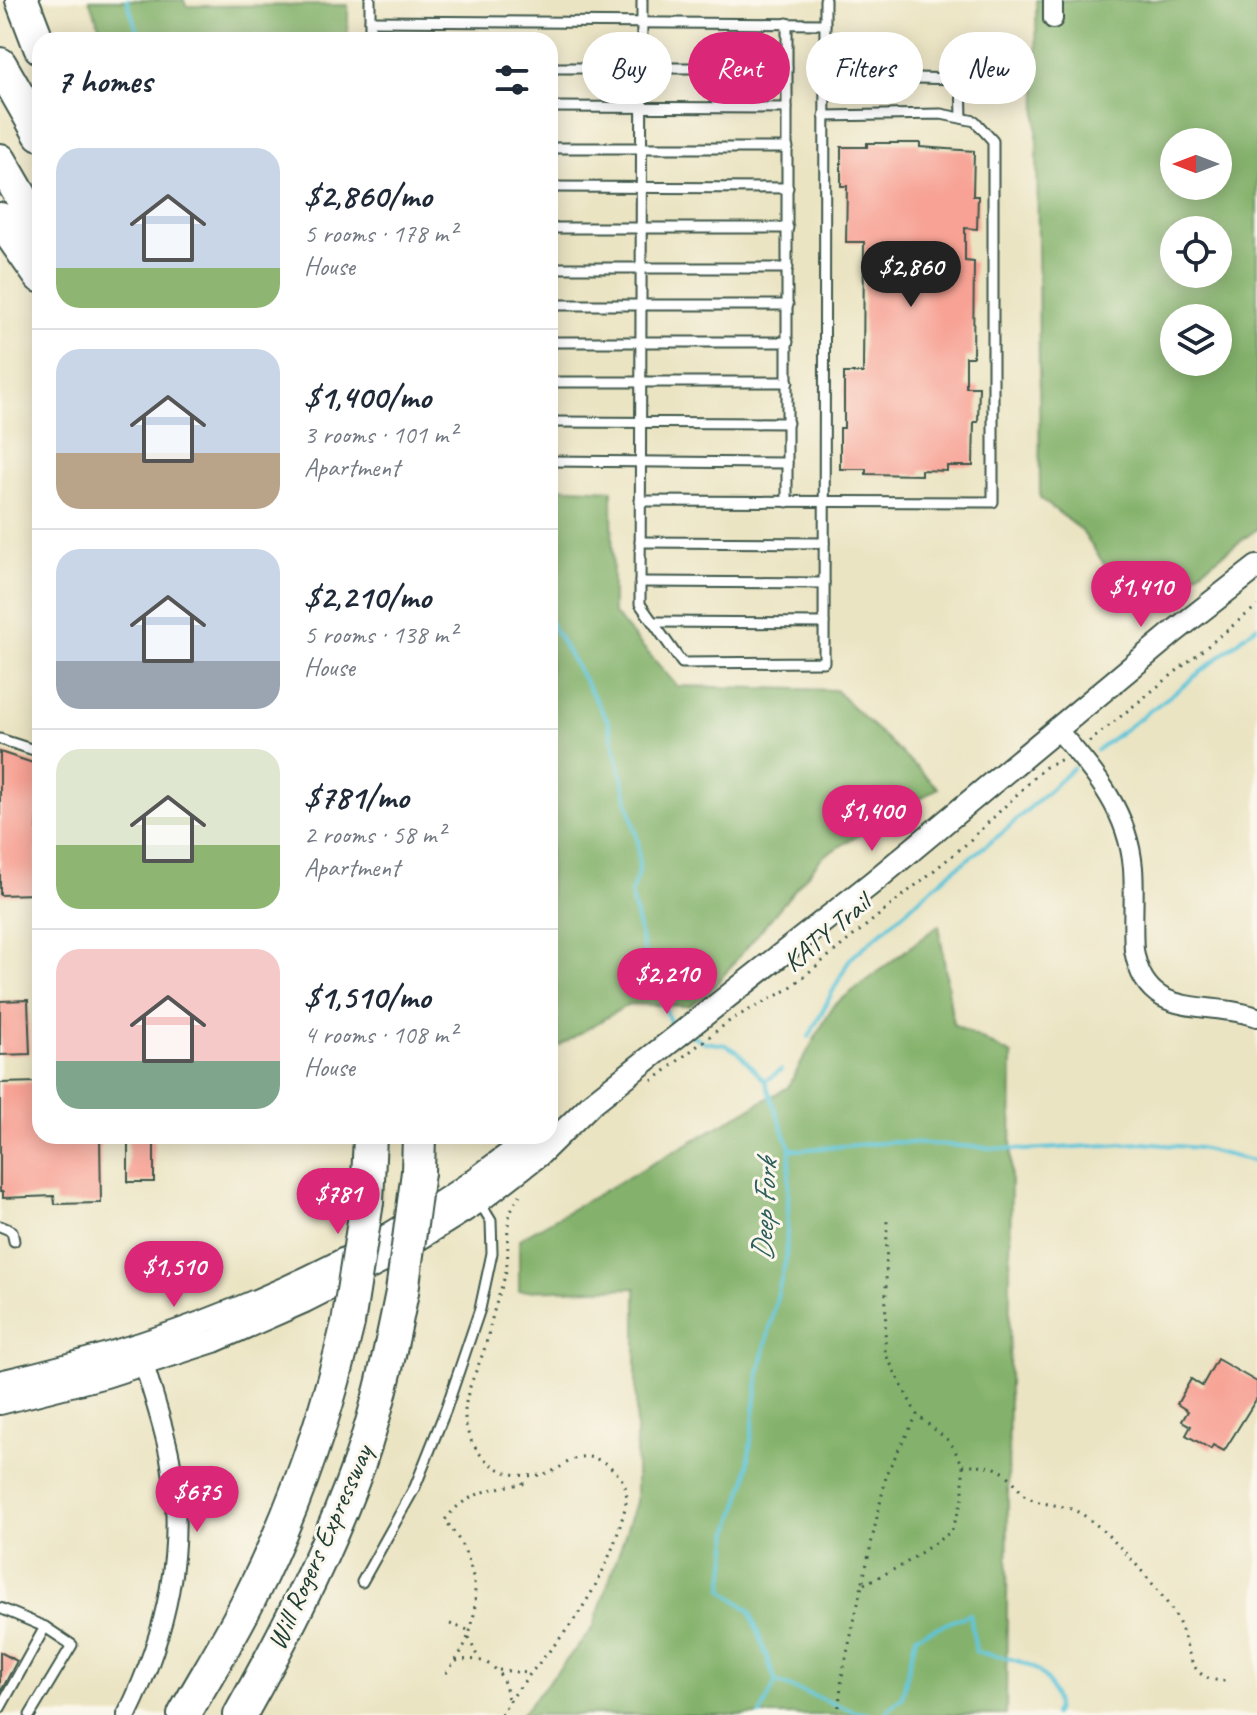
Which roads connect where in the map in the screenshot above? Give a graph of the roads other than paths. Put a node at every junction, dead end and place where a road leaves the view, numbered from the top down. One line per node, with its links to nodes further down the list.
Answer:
1 (22, 0): 9 (highway)
2 (370, 0): 5 (lane)
3 (642, 0): 6 (lane)
4 (825, 0): 8 (lane)
5 (370, 21): 6 (lane); 10 (lane)
6 (642, 22): 7 (lane); 11 (lane)
7 (787, 23): 8 (lane); 12 (lane)
8 (825, 24): 13 (lane)
9 (34, 32)
10 (370, 32)
11 (642, 32)
12 (787, 32)
13 (825, 32)
14 (0, 64): 26 (highway)
15 (558, 68): 16 (lane)
16 (582, 68)
17 (923, 78): 25 (lane)
18 (642, 104): 22 (lane)
19 (787, 104): 23 (lane)
20 (824, 104): 24 (lane)
21 (558, 107): 22 (lane)
22 (642, 108): 23 (lane); 28 (lane)
23 (787, 108): 29 (lane)
24 (824, 116): 25 (lane); 60 (lane)
25 (962, 118): 60 (lane)
26 (32, 120)
27 (558, 148): 28 (lane)
28 (642, 148): 29 (lane); 32 (lane)
29 (788, 148): 33 (lane)
30 (0, 160): 34 (highway)
31 (558, 187): 32 (lane)
32 (642, 188): 33 (lane); 37 (lane)
33 (788, 188): 38 (lane)
34 (32, 215)
35 (0, 219): 39 (highway)
36 (558, 228): 37 (lane)
37 (642, 228): 38 (lane); 41 (lane)
38 (788, 228): 42 (lane)
39 (32, 265)
40 (558, 268): 41 (lane)
41 (642, 268): 42 (lane); 44 (lane)
42 (788, 268): 45 (lane)
43 (558, 305): 44 (lane)
44 (642, 305): 45 (lane); 47 (lane)
45 (788, 305): 48 (lane)
46 (558, 342): 47 (lane)
47 (641, 342): 48 (lane); 50 (lane)
48 (788, 342): 51 (lane)
49 (558, 382): 50 (lane)
50 (641, 382): 51 (lane); 53 (lane)
51 (788, 382): 54 (lane)
52 (558, 422): 53 (lane)
53 (641, 422): 54 (lane); 56 (lane)
54 (788, 423): 57 (lane)
55 (558, 461): 56 (lane)
56 (641, 462): 57 (lane); 58 (lane)
57 (787, 463): 59 (lane)
58 (640, 501): 59 (lane); 61 (lane)
59 (787, 502): 60 (lane)
60 (824, 503): 62 (lane)
61 (640, 542): 62 (lane); 64 (lane)
62 (824, 543): 65 (lane)
63 (1257, 567): 68 (street)
64 (640, 582): 65 (lane); 66 (lane)
65 (824, 583): 67 (lane)
66 (654, 622): 67 (lane); 67 (lane)
67 (824, 623)
68 (1056, 728): 71 (street); 72 (street)
69 (0, 739): 70 (lane)
70 (32, 749)
71 (1257, 1017)
72 (591, 1104): 73 (street); 74 (street)
73 (558, 1123)
74 (558, 1136)
75 (370, 1144): 91 (highway, Will Rogers Expressway, bridge)
76 (419, 1144): 92 (highway, Will Rogers Expressway, bridge)
77 (527, 1144): 79 (street)
78 (550, 1144): 79 (street)
79 (473, 1193): 82 (street); 85 (lane)
80 (0, 1226): 81 (lane)
81 (14, 1241)
82 (141, 1355): 83 (street); 84 (street); 90 (street)
83 (0, 1382)
84 (0, 1403)
85 (362, 1582)
86 (0, 1608): 87 (lane)
87 (45, 1627): 88 (lane); 89 (lane)
88 (0, 1708)
89 (30, 1715)
90 (127, 1715)
91 (184, 1715)
92 (240, 1715)

